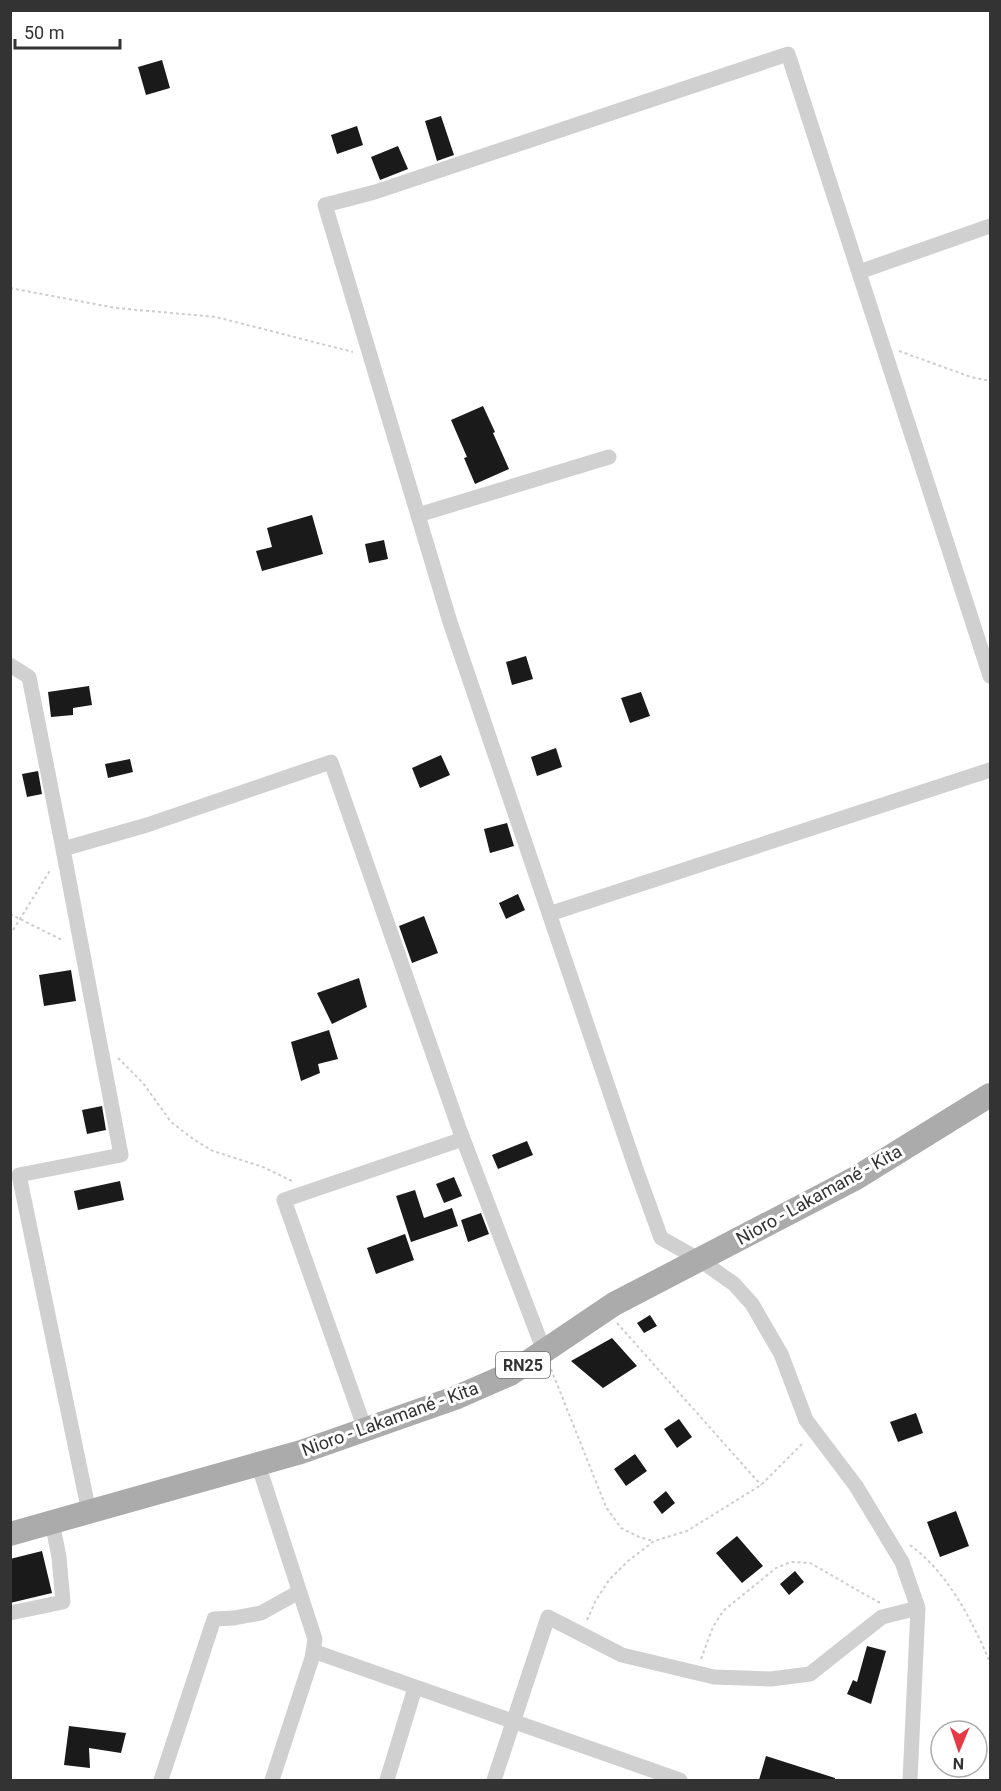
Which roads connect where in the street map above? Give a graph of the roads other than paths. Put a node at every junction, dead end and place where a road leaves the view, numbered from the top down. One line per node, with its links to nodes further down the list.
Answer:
1 (990, 226): 2 (street)
2 (859, 272): 4 (street); 6 (street)
3 (609, 457): 4 (street)
4 (418, 515): 9 (street)
5 (10, 665): 8 (street)
6 (990, 676)
7 (990, 770): 9 (street)
8 (63, 849): 11 (street); 16 (street)
9 (549, 914): 12 (street)
10 (990, 1095): 12 (main road, Nioro - Lakamané - Kita / RN25)
11 (463, 1140): 13 (street); 14 (street)
12 (700, 1260): 13 (main road, Nioro - Lakamané - Kita / RN25); 20 (street)
13 (544, 1351): 14 (main road, Nioro - Lakamané - Kita / RN25)
14 (365, 1429): 15 (main road, Nioro - Lakamané - Kita / RN25)
15 (258, 1464): 16 (main road, Nioro - Lakamané - Kita / RN25); 19 (street)
16 (89, 1512): 17 (main road, Nioro - Lakamané - Kita / RN25)
17 (52, 1522): 18 (main road, Nioro - Lakamané - Kita / RN25); 21 (street)
18 (10, 1534)
19 (299, 1592): 22 (street); 25 (street)
20 (918, 1608): 24 (street); 30 (street)
21 (10, 1613)
22 (313, 1651): 23 (street); 26 (street)
23 (415, 1688): 24 (street); 27 (street)
24 (513, 1723): 28 (street); 29 (street)
25 (161, 1780)
26 (272, 1780)
27 (387, 1780)
28 (494, 1780)
29 (680, 1780)
30 (910, 1780)

